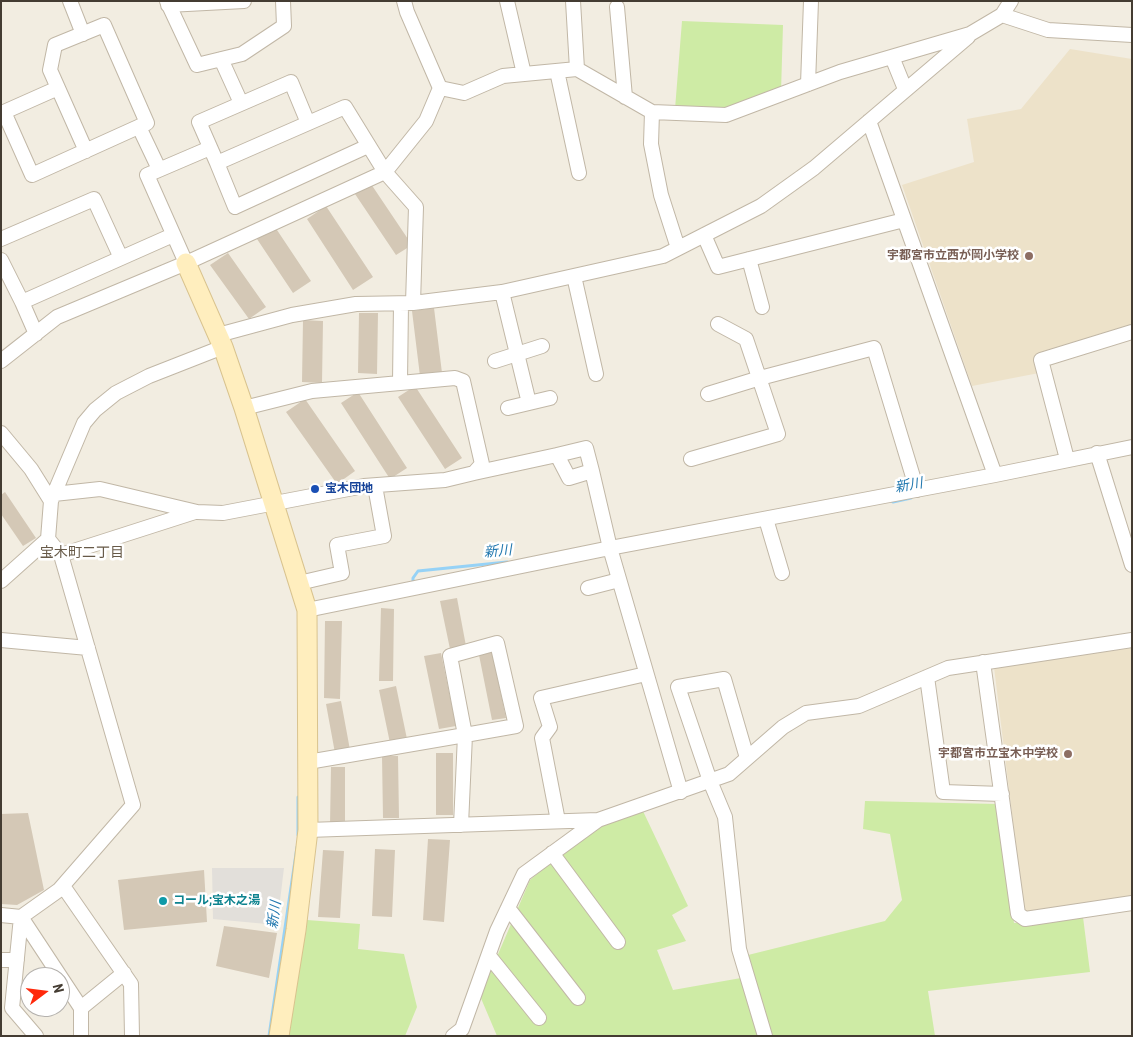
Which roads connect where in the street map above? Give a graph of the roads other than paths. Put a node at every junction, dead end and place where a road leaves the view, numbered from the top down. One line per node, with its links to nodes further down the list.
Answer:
1 (70, 1): 12 (street)
2 (244, 1): 9 (street)
3 (283, 1): 16 (street)
4 (404, 1): 22 (street)
5 (507, 1): 19 (street)
6 (573, 1): 17 (street)
7 (811, 1): 20 (street)
8 (1011, 1): 11 (street)
9 (168, 3): 16 (street)
10 (617, 6): 24 (street)
11 (1002, 14): 13 (street); 14 (street)
12 (82, 34): 21 (street); 29 (street)
13 (970, 34): 15 (street); 23 (street)
14 (1132, 34)
15 (892, 57): 20 (street); 23 (street)
16 (221, 59): 25 (street)
17 (577, 69): 18 (street); 24 (street)
18 (557, 70): 19 (street); 36 (street)
19 (524, 74): 22 (street)
20 (808, 84): 26 (street)
21 (58, 88): 32 (street); 32 (street)
22 (440, 88): 35 (street)
23 (905, 89): 27 (street)
24 (625, 97): 26 (street)
25 (241, 103): 28 (street); 31 (street)
26 (652, 112): 41 (street)
27 (869, 121): 37 (street); 39 (street)
28 (308, 124): 30 (street); 33 (street)
29 (139, 127): 32 (street); 34 (street)
30 (368, 146): 33 (street); 35 (street)
31 (210, 148): 33 (street); 34 (street)
32 (86, 151)
33 (217, 163)
34 (159, 169): 38 (street)
35 (385, 172): 45 (street); 49 (street)
36 (579, 173)
37 (904, 220): 43 (street); 75 (street)
38 (174, 235): 42 (street); 45 (street)
39 (704, 235): 41 (street); 43 (street)
40 (1, 239): 42 (street)
41 (678, 248): 46 (street)
42 (121, 258): 48 (street)
43 (749, 259): 50 (street)
44 (1, 260): 48 (street)
45 (186, 263): 53 (street); 54 (street)
46 (574, 276): 47 (street); 59 (street)
47 (502, 292): 49 (street); 56 (street)
48 (22, 302): 53 (street)
49 (407, 304): 54 (street); 61 (street)
50 (762, 307)
51 (718, 324): 60 (street)
52 (1132, 332): 72 (street)
53 (36, 334): 57 (street)
54 (220, 341): 65 (street); 78 (street)
55 (542, 346): 56 (street)
56 (517, 355): 58 (street); 64 (street)
57 (1, 361)
58 (495, 361)
59 (596, 374)
60 (760, 378): 62 (street); 71 (street); 77 (street)
61 (400, 382): 65 (street); 74 (street)
62 (708, 394)
63 (550, 398): 64 (street)
64 (529, 403): 66 (street)
65 (244, 408): 79 (street)
66 (508, 408)
67 (1, 433): 78 (street)
68 (1132, 447): 69 (street)
69 (1097, 454): 72 (street); 85 (street)
70 (557, 455): 73 (street); 73 (street); 74 (street)
71 (691, 459)
72 (1067, 459): 75 (street)
73 (592, 472): 83 (street)
74 (474, 473): 76 (street)
75 (995, 475): 77 (street)
76 (375, 486): 79 (street); 89 (street)
77 (917, 490): 81 (street)
78 (53, 497): 80 (street); 82 (street)
79 (274, 503): 80 (street); 89 (street)
80 (197, 512): 84 (street)
81 (766, 519): 83 (street); 86 (street)
82 (48, 539): 84 (street); 88 (street)
83 (610, 548): 87 (street); 91 (street)
84 (61, 556): 94 (street)
85 (1132, 565)
86 (782, 573)
87 (619, 580): 90 (street); 96 (street)
88 (1, 581)
89 (298, 583): 91 (street)
90 (588, 588)
91 (307, 610): 100 (street)
92 (1, 640): 94 (street)
93 (1132, 640): 95 (street)
94 (88, 648): 109 (street)
95 (983, 662): 97 (street); 103 (street)
96 (646, 674): 102 (street); 105 (street)
97 (927, 677): 99 (street); 103 (street)
98 (465, 735): 98 (street); 100 (street); 106 (street)
99 (747, 758): 101 (street); 101 (street)
100 (308, 762): 107 (street)
101 (710, 781): 102 (street); 127 (street)
102 (681, 792): 104 (street)
103 (1002, 794): 110 (street)
104 (598, 820): 105 (street); 108 (street)
105 (558, 821): 106 (street)
106 (461, 825): 107 (street)
107 (308, 830): 126 (street)
108 (552, 853): 111 (street); 114 (street)
109 (63, 886): 113 (street); 118 (street)
110 (1132, 903)
111 (508, 908): 115 (street); 119 (street)
112 (1, 915): 113 (street)
113 (21, 916): 117 (street); 120 (street)
114 (618, 942)
115 (489, 956): 121 (street); 122 (street)
116 (1, 960): 117 (street)
117 (17, 960): 123 (street)
118 (124, 973): 120 (street); 125 (street)
119 (578, 998)
120 (80, 1008): 124 (street)
121 (539, 1018)
122 (462, 1034)
123 (36, 1036)
124 (81, 1036)
125 (132, 1036)
126 (279, 1036)
127 (765, 1036)

